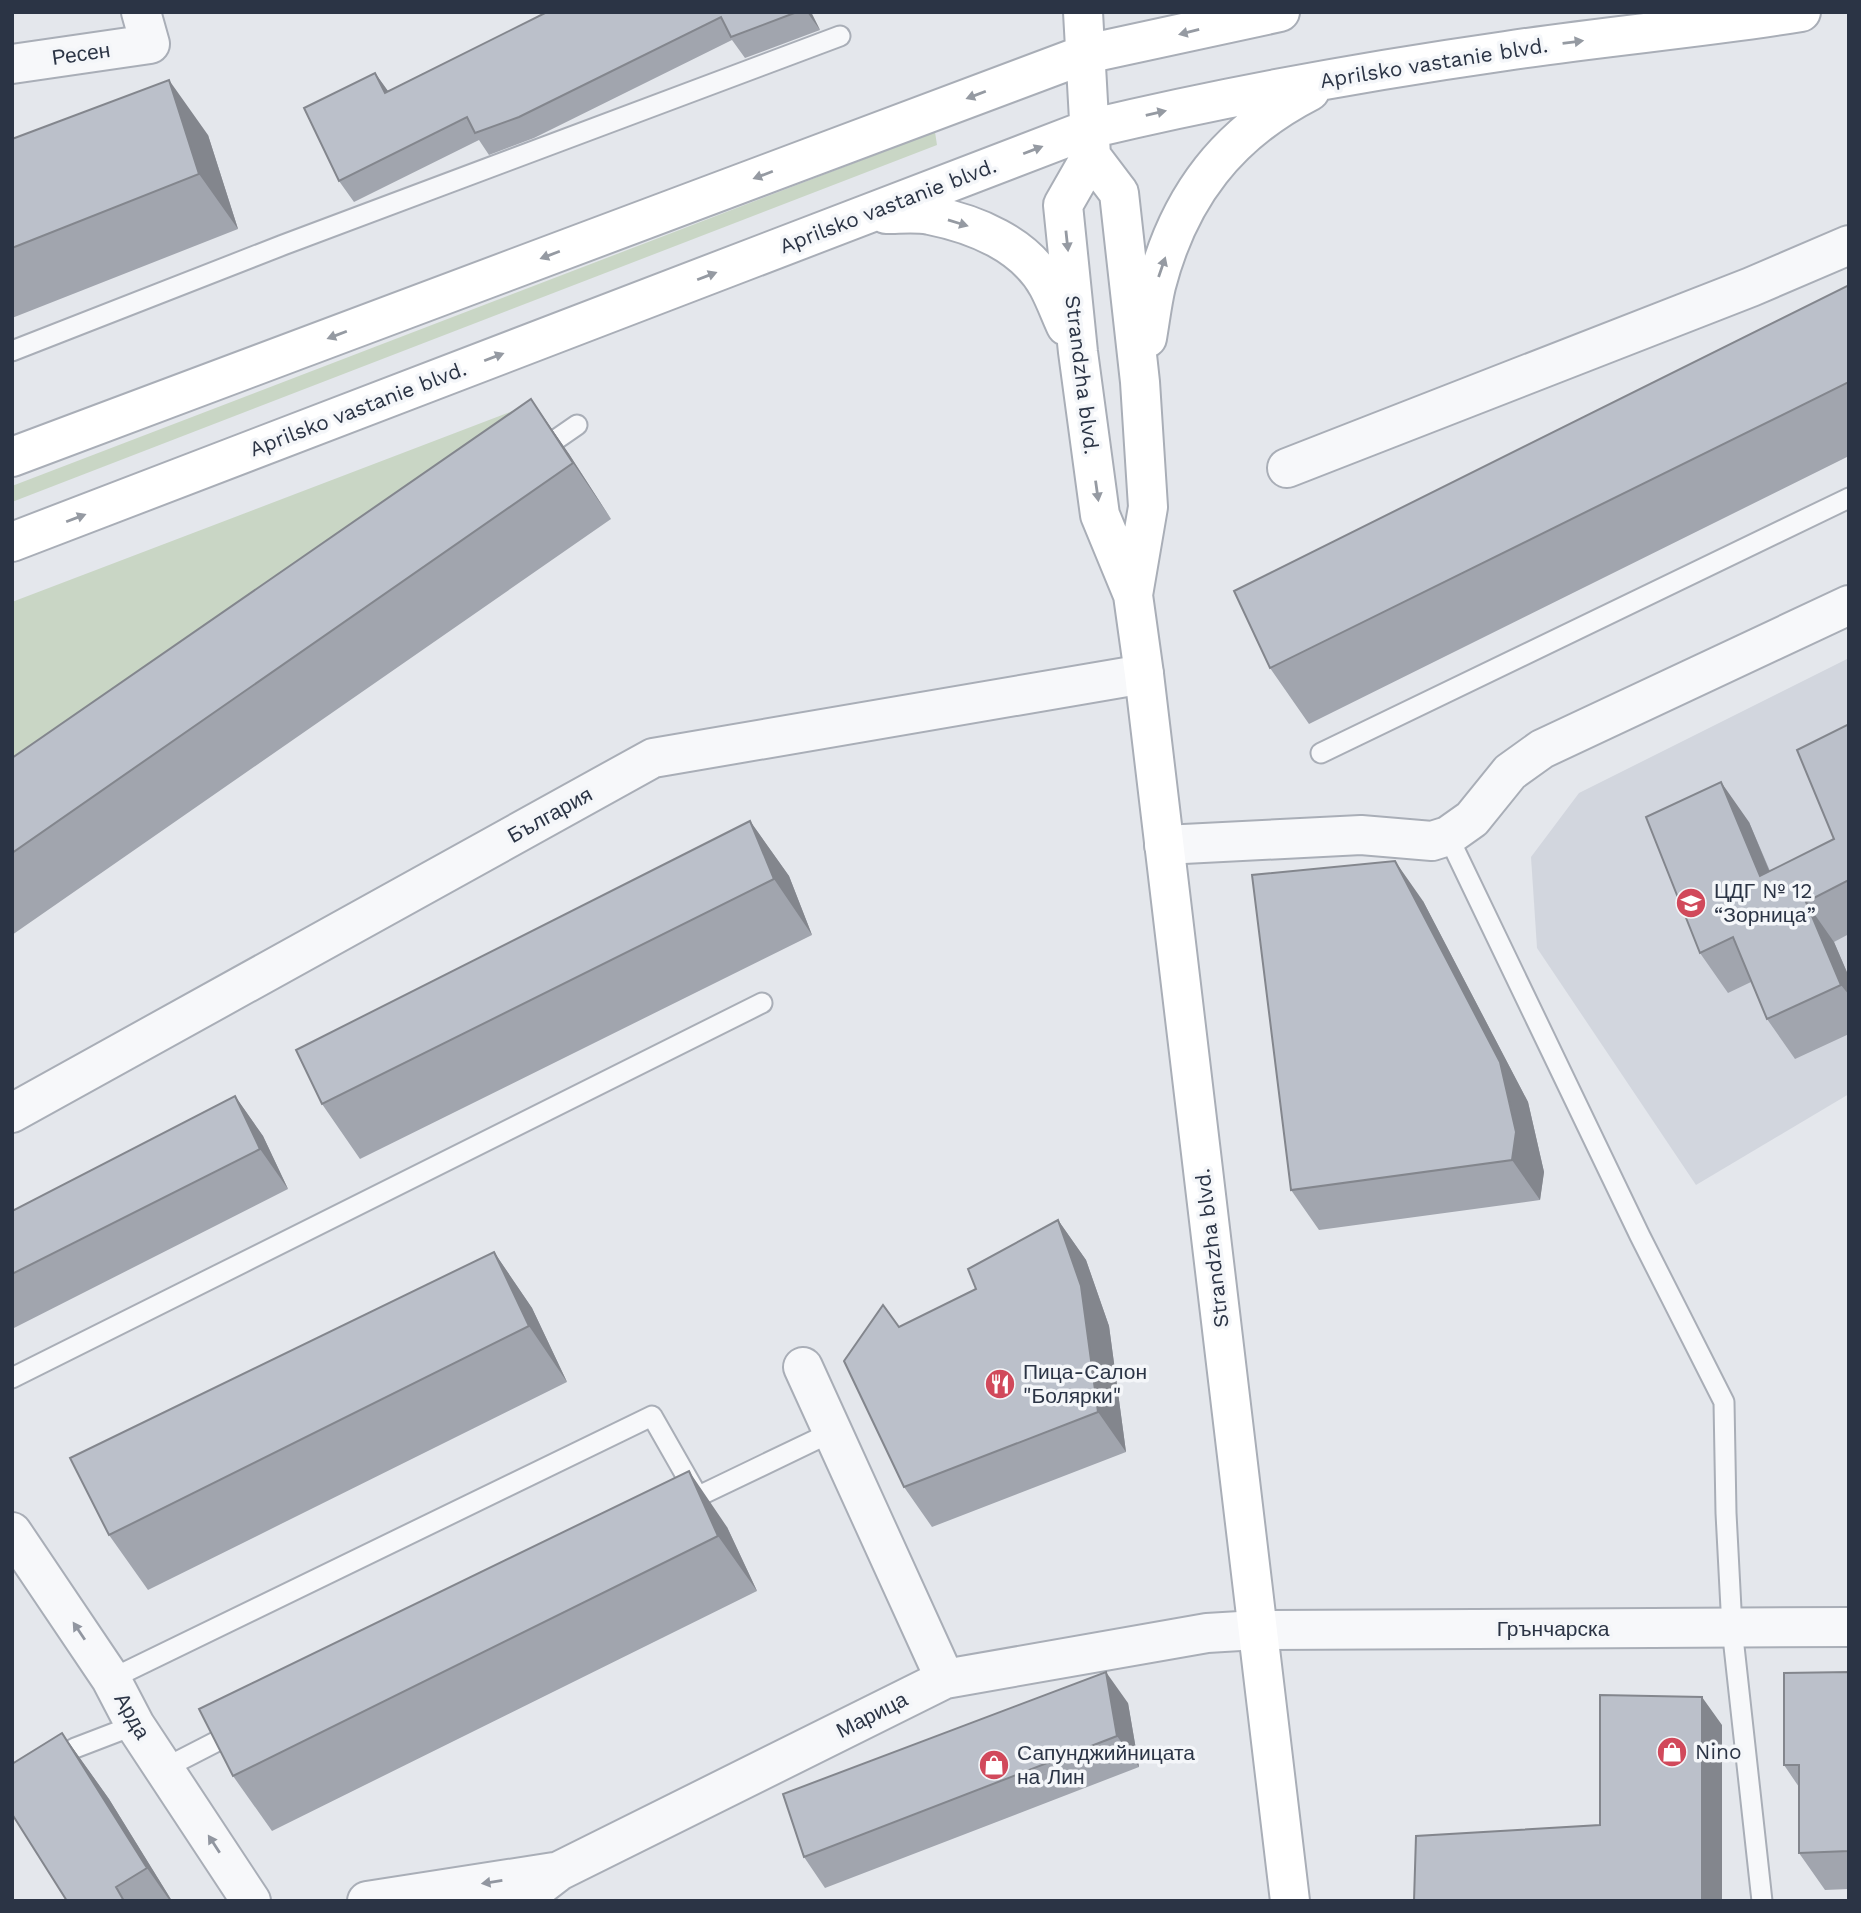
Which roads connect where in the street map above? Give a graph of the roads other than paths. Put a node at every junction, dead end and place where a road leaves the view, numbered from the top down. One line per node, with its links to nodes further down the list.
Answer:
1 (1083, 12): 6 (street)
2 (1280, 12): 6 (street, one-way to 6)
3 (1801, 12): 8 (street, Aprilsko vastanie blvd., one-way to 3)
4 (145, 28): 7 (street, Ресен)
5 (840, 36): 12 (lane)
6 (1086, 54): 9 (street); 16 (street, one-way to 16)
7 (12, 64)
8 (1340, 76): 9 (street, Aprilsko vastanie blvd., one-way to 8); 14 (street, one-way to 8)
9 (1090, 143): 10 (street, Aprilsko vastanie blvd., one-way to 9); 13 (street, Strandzha blvd., one-way to 13); 14 (street, Strandzha blvd.)
10 (867, 214): 13 (street, one-way to 13); 20 (street, Aprilsko vastanie blvd., one-way to 10)
11 (1849, 244): 18 (street)
12 (12, 351)
13 (1078, 352): 21 (street, Strandzha blvd., one-way to 21)
14 (1140, 382): 21 (street, Strandzha blvd.)
15 (577, 425): 17 (lane)
16 (12, 457)
17 (519, 464)
18 (1287, 468)
19 (1849, 498): 24 (lane)
20 (12, 542)
21 (1133, 595): 23 (street, Strandzha blvd.)
22 (1849, 605): 25 (street)
23 (1144, 674): 26 (street, Strandzha blvd.); 28 (street, България)
24 (1321, 753)
25 (1448, 836): 26 (street); 36 (lane)
26 (1164, 845): 37 (street, Strandzha blvd.)
27 (762, 1003): 30 (lane)
28 (12, 1113)
29 (803, 1367): 31 (street)
30 (12, 1378)
31 (832, 1432): 32 (lane); 39 (street)
32 (698, 1496): 33 (lane); 38 (lane)
33 (660, 1515)
34 (12, 1532): 38 (street, Арда, one-way to 34)
35 (1849, 1627): 36 (street, Грънчарска)
36 (1732, 1628): 37 (street, Грънчарска); 49 (lane)
37 (1257, 1630): 39 (street, Марица); 48 (street, Strandzha blvd.)
38 (111, 1679): 41 (street, Арда)
39 (945, 1679): 44 (street, Марица)
40 (251, 1723): 42 (lane)
41 (135, 1725): 42 (street, Арда); 43 (lane)
42 (165, 1768): 45 (street, Арда, one-way to 42)
43 (12, 1782)
44 (559, 1871): 46 (street, one-way to 46); 47 (street, Марица)
45 (251, 1901)
46 (367, 1901)
47 (520, 1901)
48 (1290, 1901)
49 (1762, 1901)

